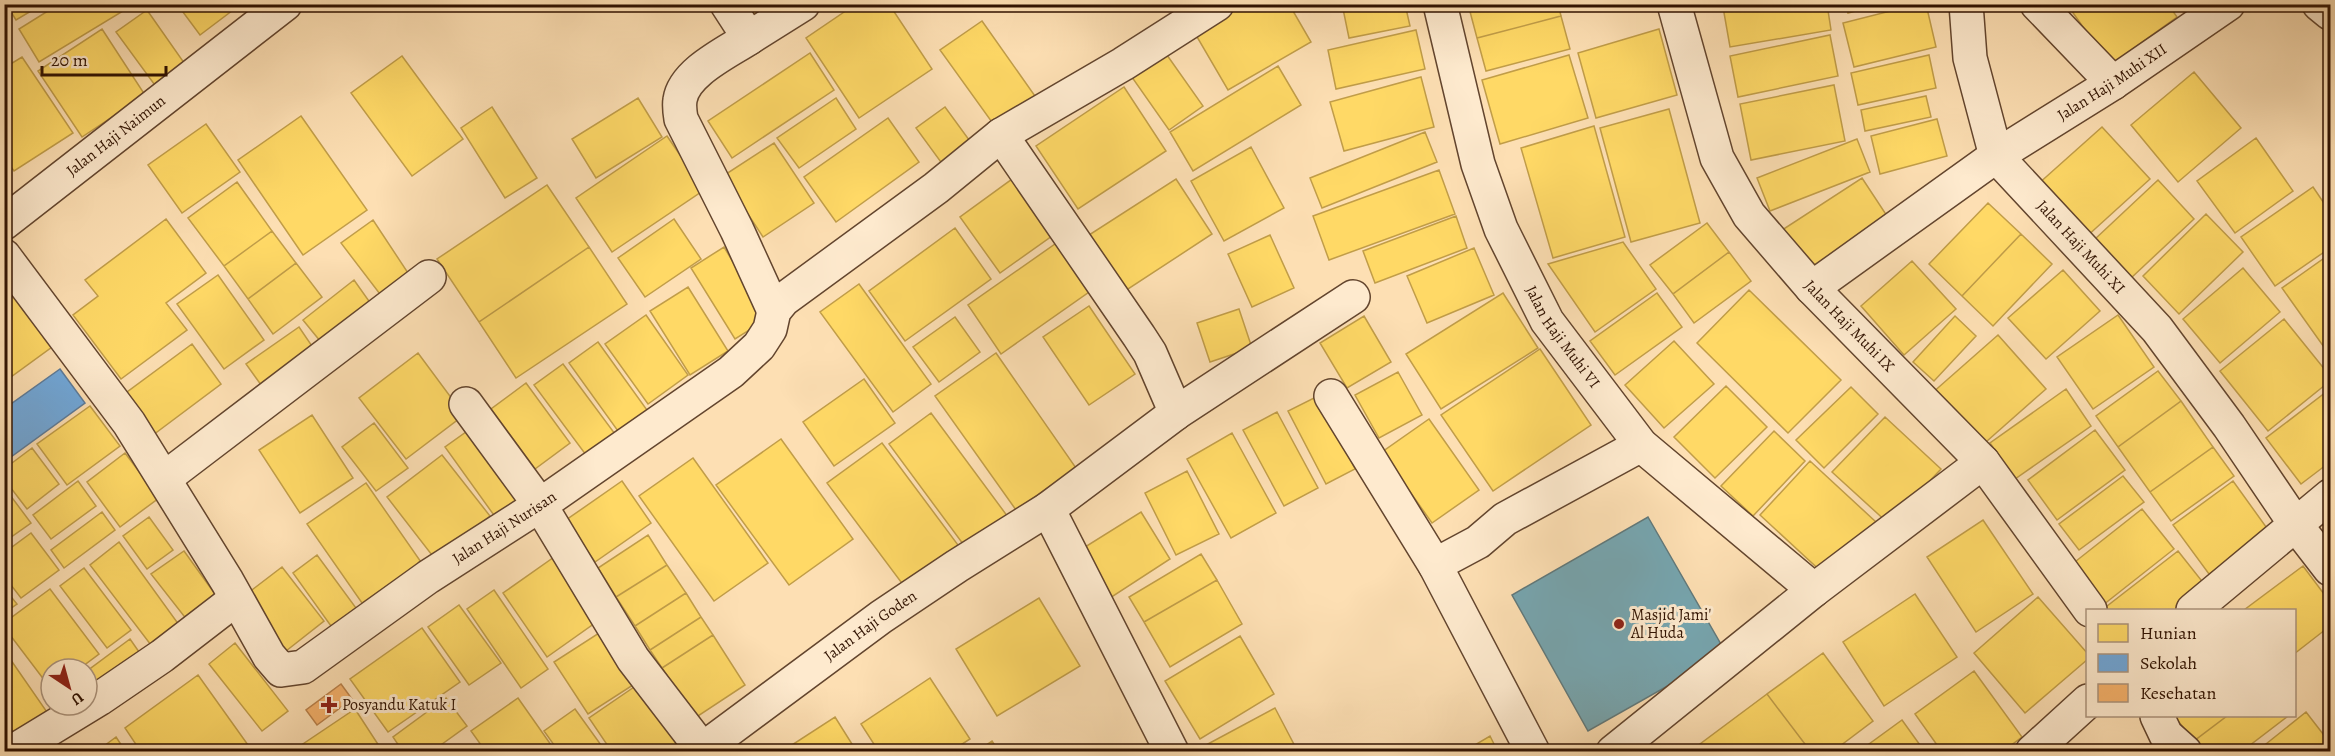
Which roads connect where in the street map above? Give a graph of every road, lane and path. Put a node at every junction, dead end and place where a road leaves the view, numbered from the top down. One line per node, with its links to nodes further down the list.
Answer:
1 (285, 4): 16 (street, Jalan Haji Naimun)
2 (727, 4): 12 (street)
3 (803, 4): 12 (street)
4 (1217, 4): 14 (street)
5 (1440, 4): 25 (street, Jalan Haji Muhi VI)
6 (1674, 4): 19 (street, Jalan Haji Muhi IX)
7 (1966, 4): 15 (street)
8 (2037, 4): 13 (street)
9 (2228, 4): 13 (street, Jalan Haji Muhi XII)
10 (2319, 4): 11 (street)
11 (2331, 13)
12 (749, 38): 21 (street)
13 (2113, 83): 15 (street, Jalan Haji Muhi XII)
14 (1001, 135): 21 (street); 24 (street)
15 (1996, 156): 19 (street); 31 (street, Jalan Haji Muhi XI)
16 (4, 223)
17 (4, 256): 27 (street, Jalan Haji Nurisan)
18 (429, 277): 27 (street)
19 (1812, 288): 26 (street, Jalan Haji Muhi IX)
20 (1353, 297): 24 (street, Jalan Haji Goden)
21 (774, 311): 29 (street, Jalan Haji Nurisan)
22 (1331, 396): 32 (street)
23 (466, 404): 29 (street)
24 (1176, 413): 30 (street, Jalan Haji Goden)
25 (1641, 445): 32 (street); 34 (street, Jalan Haji Muhi VI)
26 (1983, 462): 34 (street); 36 (street, Jalan Haji Muhi IX)
27 (165, 478): 35 (street, Jalan Haji Nurisan)
28 (2331, 496): 31 (street)
29 (540, 505): 35 (street, Jalan Haji Nurisan); 39 (street)
30 (1048, 509): 39 (street, Jalan Haji Goden); 41 (street)
31 (2296, 525): 33 (street, Jalan Haji Muhi XI); 37 (street)
32 (1435, 565): 42 (street)
33 (2331, 569)
34 (1814, 590): 43 (street)
35 (236, 599): 40 (street)
36 (2089, 609)
37 (2194, 609)
38 (2086, 703): 44 (street)
39 (701, 750)
40 (12, 752)
41 (1172, 752)
42 (1533, 752)
43 (1613, 752)
44 (2032, 752)

